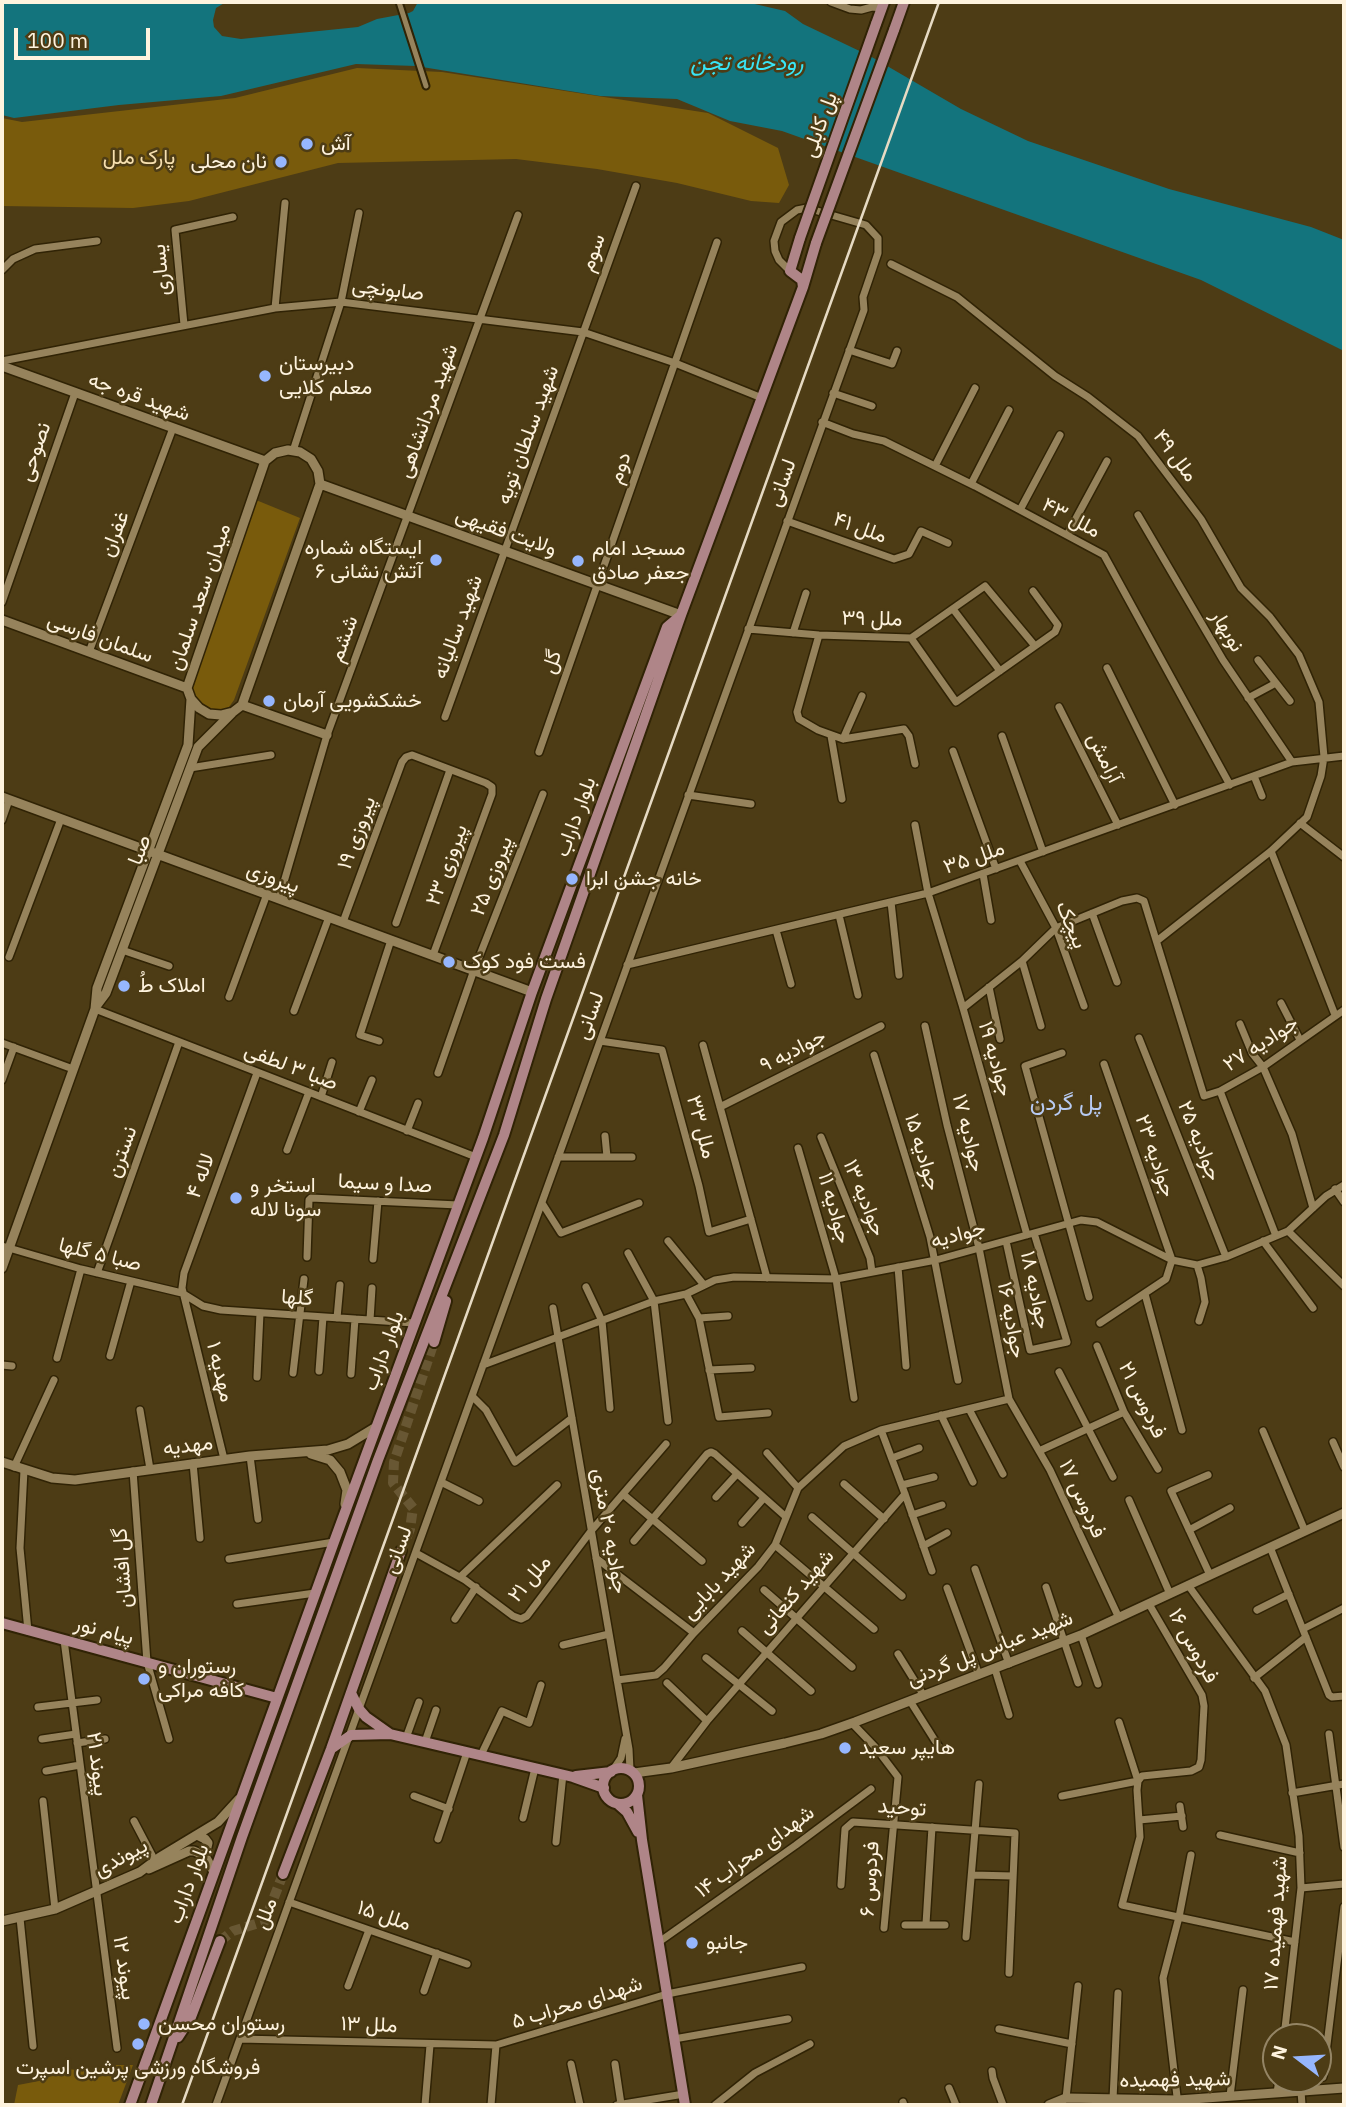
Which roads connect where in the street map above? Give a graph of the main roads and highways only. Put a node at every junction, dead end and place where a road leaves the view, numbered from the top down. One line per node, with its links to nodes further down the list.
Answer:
1 (904, 2): 3 (main road, پل کابلی, bridge)
2 (883, 5): 3 (main road, پل کابلی, bridge)
3 (803, 287): 4 (main road, بلوار داراب)
4 (681, 615): 5 (main road, بلوار داراب); 6 (main road, بلوار داراب)
5 (483, 1138): 6 (main road); 7 (main road, بلوار داراب)
6 (500, 1144): 8 (main road, بلوار داراب)
7 (468, 1180): 8 (main road); 14 (main road, بلوار داراب)
8 (484, 1186): 9 (main road, بلوار داراب)
9 (455, 1260): 10 (main road); 25 (main road, بلوار داراب)
10 (434, 1342)
11 (401, 1551): 13 (main road)
12 (2, 1623): 14 (main road, پیام نور)
13 (351, 1693): 15 (main road); 16 (main road)
14 (277, 1698): 27 (main road, بلوار داراب)
15 (390, 1734): 16 (main road); 18 (main road)
16 (331, 1749): 23 (main road)
17 (612, 1771): 18 (main road); 19 (main road); 20 (main road)
18 (568, 1775): 19 (main road)
19 (604, 1788): 21 (main road)
20 (636, 1795): 21 (main road); 22 (main road)
21 (618, 1804): 22 (main road)
22 (642, 1840): 26 (main road)
23 (283, 1874)
24 (220, 1941): 25 (main road)
25 (169, 2051): 28 (main road, بلوار داراب)
26 (685, 2100)
27 (130, 2105)
28 (151, 2105)

